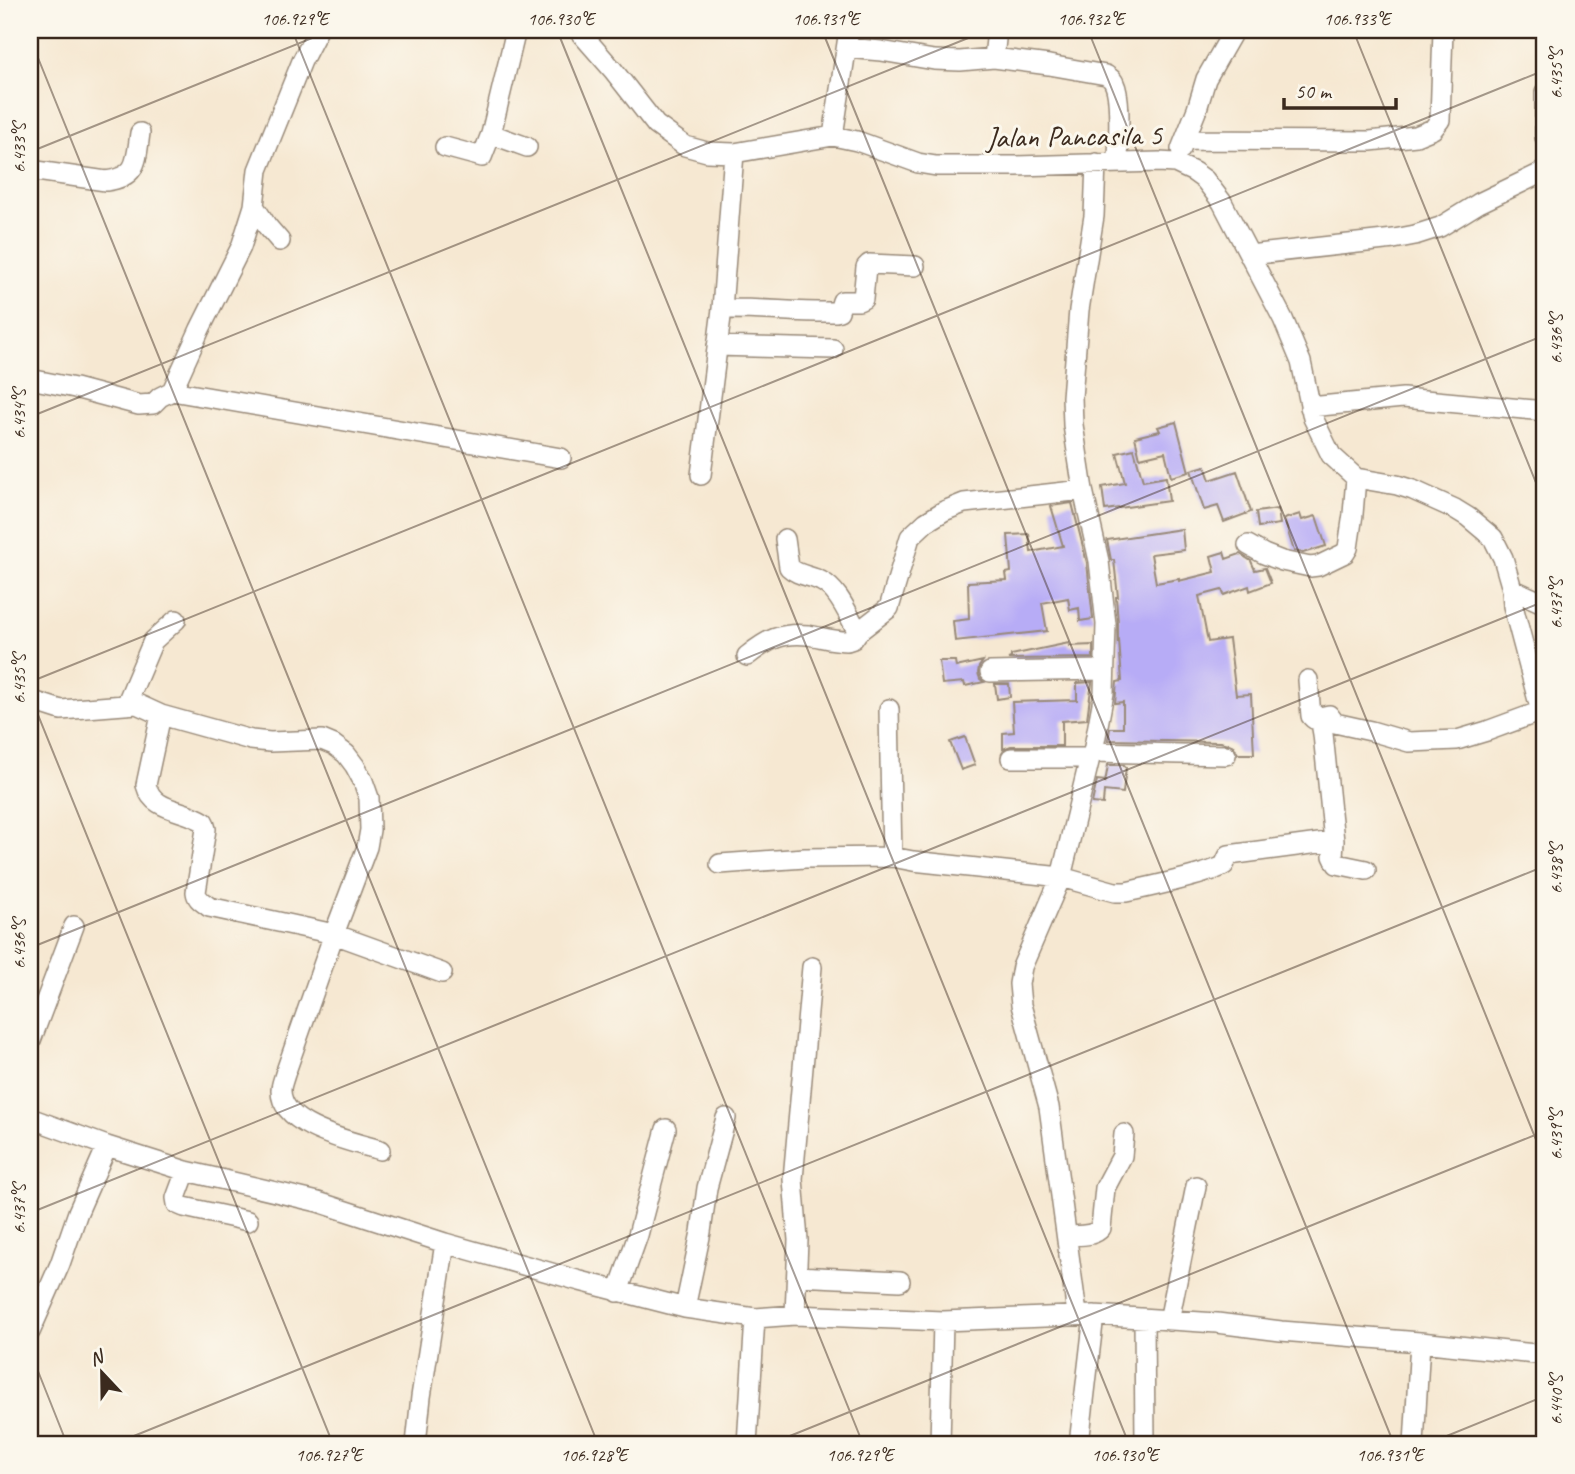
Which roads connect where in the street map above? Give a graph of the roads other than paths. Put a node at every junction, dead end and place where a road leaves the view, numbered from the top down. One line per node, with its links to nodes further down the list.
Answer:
1 (318, 30): 23 (street)
2 (516, 30): 11 (street)
3 (578, 30): 17 (street, Jalan Pancasila 5)
4 (997, 30): 8 (street)
5 (1234, 30): 14 (street)
6 (1443, 30): 14 (street)
7 (848, 39): 8 (street); 12 (street)
8 (994, 58): 18 (street)
9 (1545, 92): 13 (street)
10 (140, 133): 21 (street)
11 (491, 134): 15 (street); 16 (street)
12 (833, 136): 17 (street, Jalan Pancasila 5); 19 (street, Jalan Pancasila 5)
13 (1545, 137)
14 (1185, 140): 20 (street)
15 (445, 147)
16 (527, 147)
17 (734, 153): 27 (street)
18 (1118, 162): 19 (street, Jalan Pancasila 5); 20 (street, Jalan Pancasila 5)
19 (1096, 163): 37 (street)
20 (1175, 163): 25 (street, Jalan Pancasila 5)
21 (30, 170)
22 (1545, 170): 25 (street)
23 (254, 206): 24 (street); 31 (street)
24 (280, 240)
25 (1249, 255): 32 (street, Jalan Pancasila 5)
26 (915, 266): 27 (street)
27 (722, 309): 28 (street)
28 (717, 346): 29 (street); 35 (street)
29 (833, 349)
30 (30, 379): 31 (street)
31 (172, 391): 34 (street)
32 (1310, 407): 33 (street); 36 (street, Jalan Pancasila 5)
33 (1545, 411)
34 (561, 458)
35 (701, 475)
36 (1356, 478): 39 (street); 40 (street)
37 (1083, 490): 43 (street); 45 (street)
38 (785, 539): 43 (street)
39 (1248, 545)
40 (1512, 589): 41 (street); 52 (street)
41 (1545, 604)
42 (176, 620): 49 (street)
43 (858, 632): 44 (street)
44 (747, 656)
45 (1104, 670): 46 (street); 53 (street)
46 (990, 673)
47 (1308, 680): 52 (street)
48 (30, 700): 49 (street)
49 (127, 705): 51 (street)
50 (889, 709): 57 (street)
51 (161, 715): 62 (street); 62 (street)
52 (1320, 717): 56 (street)
53 (1091, 755): 54 (street); 55 (street); 60 (street)
54 (1226, 755)
55 (1011, 758)
56 (1334, 841): 59 (street); 60 (street)
57 (892, 857): 58 (street); 60 (street)
58 (720, 864)
59 (1366, 870)
60 (1061, 877): 75 (street)
61 (74, 926): 65 (street)
62 (334, 934): 64 (street); 71 (street)
63 (812, 967): 77 (street)
64 (442, 973)
65 (30, 1044)
66 (30, 1118): 70 (street)
67 (726, 1118): 80 (street)
68 (666, 1129): 79 (street)
69 (1124, 1134): 75 (street)
70 (107, 1146): 72 (street); 87 (street)
71 (380, 1150)
72 (186, 1171): 74 (street); 76 (street)
73 (1196, 1186): 86 (street)
74 (248, 1221)
75 (1067, 1237): 82 (street)
76 (445, 1243): 79 (street); 90 (street)
77 (797, 1276): 78 (street); 81 (street)
78 (900, 1281)
79 (618, 1292): 80 (street)
80 (685, 1308): 83 (street)
81 (795, 1315): 83 (street); 85 (street)
82 (1085, 1315): 84 (street); 85 (street); 93 (street)
83 (755, 1318): 91 (street)
84 (1144, 1319): 86 (street); 94 (street)
85 (943, 1321): 92 (street)
86 (1169, 1321): 88 (street)
87 (30, 1332)
88 (1420, 1342): 89 (street); 95 (street)
89 (1545, 1355)
90 (416, 1444)
91 (747, 1444)
92 (940, 1444)
93 (1079, 1444)
94 (1145, 1444)
95 (1414, 1444)

